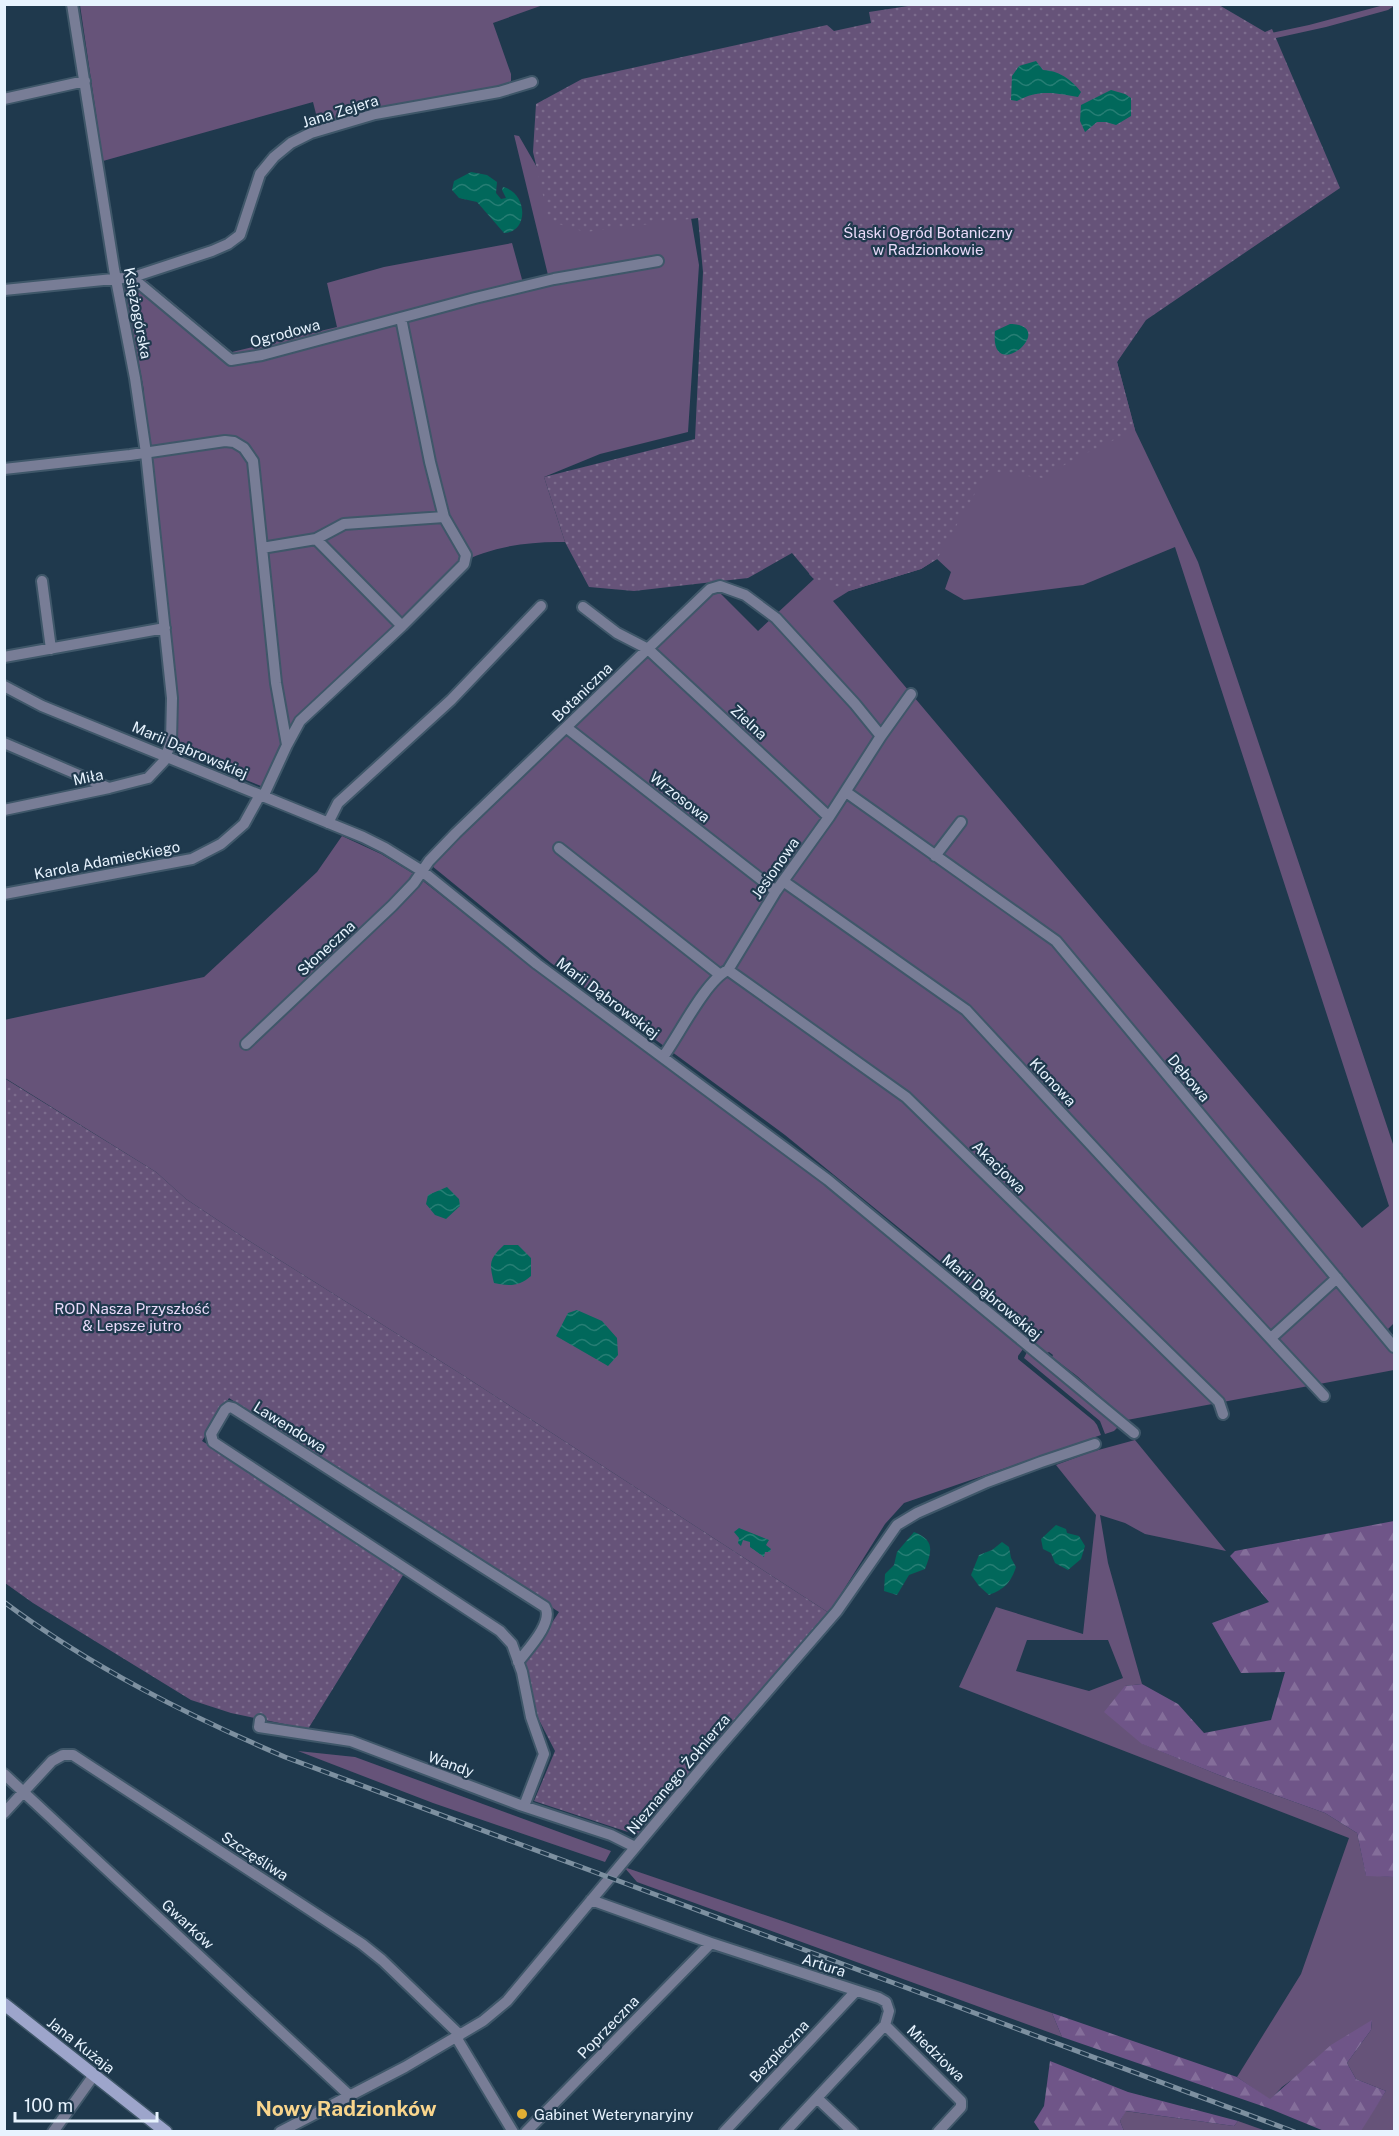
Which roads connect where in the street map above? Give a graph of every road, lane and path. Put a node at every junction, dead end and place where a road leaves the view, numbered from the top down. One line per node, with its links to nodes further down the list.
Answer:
1 (72, 4): 2 (street, Księżogórska)
2 (85, 81): 4 (street); 7 (street, Księżogórska)
3 (532, 82): 6 (street, Jana Zejera)
4 (4, 99)
5 (658, 261): 9 (street, Ogrodowa)
6 (134, 277): 7 (street, Jana Zejera); 9 (street, Ogrodowa)
7 (116, 279): 8 (street, Jana Zejera); 10 (street, Księżogórska)
8 (4, 290)
9 (401, 318): 12 (street)
10 (146, 453): 11 (street); 14 (street); 19 (street, Księżogórska)
11 (4, 468)
12 (444, 517): 13 (street); 18 (street)
13 (316, 539): 14 (street); 18 (street)
14 (262, 548): 28 (street)
15 (42, 581): 21 (street)
16 (541, 606): 36 (street)
17 (583, 607): 20 (street, Zielna)
18 (402, 626): 28 (street)
19 (165, 628): 21 (street); 29 (street, Księżogórska)
20 (648, 649): 25 (street, Botaniczna); 26 (street, Botaniczna); 34 (street, Zielna)
21 (51, 650): 22 (street)
22 (4, 657)
23 (4, 686): 29 (street, Marii Dąbrowskiej)
24 (911, 694): 26 (street, Jesionowa)
25 (567, 728): 39 (street, Botaniczna); 41 (street, Wrzosowa)
26 (881, 736): 31 (street, Jesionowa)
27 (4, 743): 30 (street)
28 (287, 745): 32 (street)
29 (167, 756): 30 (street, Miła); 32 (street, Marii Dąbrowskiej)
30 (109, 788): 33 (street, Miła)
31 (846, 792): 34 (street, Jesionowa); 38 (street, Dębowa)
32 (261, 796): 36 (street, Marii Dąbrowskiej); 42 (street, Karola Adamieckiego)
33 (4, 810)
34 (829, 817): 40 (street, Jesionowa)
35 (961, 822): 38 (street)
36 (328, 823): 39 (street, Marii Dąbrowskiej)
37 (559, 848): 43 (street, Akacjowa)
38 (936, 856): 46 (street, Dębowa)
39 (422, 871): 44 (street, Słoneczna); 45 (street, Marii Dąbrowskiej)
40 (783, 881): 41 (street, Jesionowa); 47 (street, Klonowa)
41 (776, 891): 43 (street, Jesionowa)
42 (4, 894)
43 (723, 972): 45 (street, Jesionowa); 50 (street, Akacjowa)
44 (246, 1044)
45 (663, 1057): 51 (street, Marii Dąbrowskiej)
46 (1337, 1278): 47 (street); 48 (street, Dębowa)
47 (1271, 1338): 49 (street, Klonowa)
48 (1395, 1347)
49 (1324, 1396)
50 (1223, 1414)
51 (1134, 1433)
52 (1095, 1444): 59 (street, Nieznanego Żołnierza)
53 (518, 1662): 53 (street, Lawendowa); 57 (street, Lawendowa)
54 (260, 1720): 57 (street, Wandy)
55 (4, 1774): 56 (street, Gwarków)
56 (24, 1792): 58 (street, Szczęśliwa); 65 (street, Szczęśliwa); 67 (street, Gwarków)
57 (524, 1806): 59 (street, Wandy)
58 (4, 1813)
59 (635, 1848): 60 (street, Nieznanego Żołnierza)
60 (591, 1900): 61 (street, Artura); 65 (street, Nieznanego Żołnierza)
61 (711, 1943): 62 (street, Artura); 73 (street, Poprzeczna)
62 (856, 1991): 64 (street, Artura); 74 (street, Bezpieczna)
63 (4, 2004): 66 (street, Jana Kużaja)
64 (885, 2025): 68 (street); 77 (street, Miedziowa)
65 (458, 2036): 67 (street, Nieznanego Żołnierza); 72 (street, Szczęśliwa)
66 (94, 2075): 69 (street); 70 (street, Jana Kużaja)
67 (350, 2096): 71 (street, Nieznanego Żołnierza)
68 (817, 2098): 75 (street); 76 (street)
69 (53, 2132)
70 (166, 2132)
71 (280, 2132)
72 (513, 2132)
73 (526, 2132)
74 (724, 2132)
75 (785, 2132)
76 (853, 2132)
77 (938, 2132)

